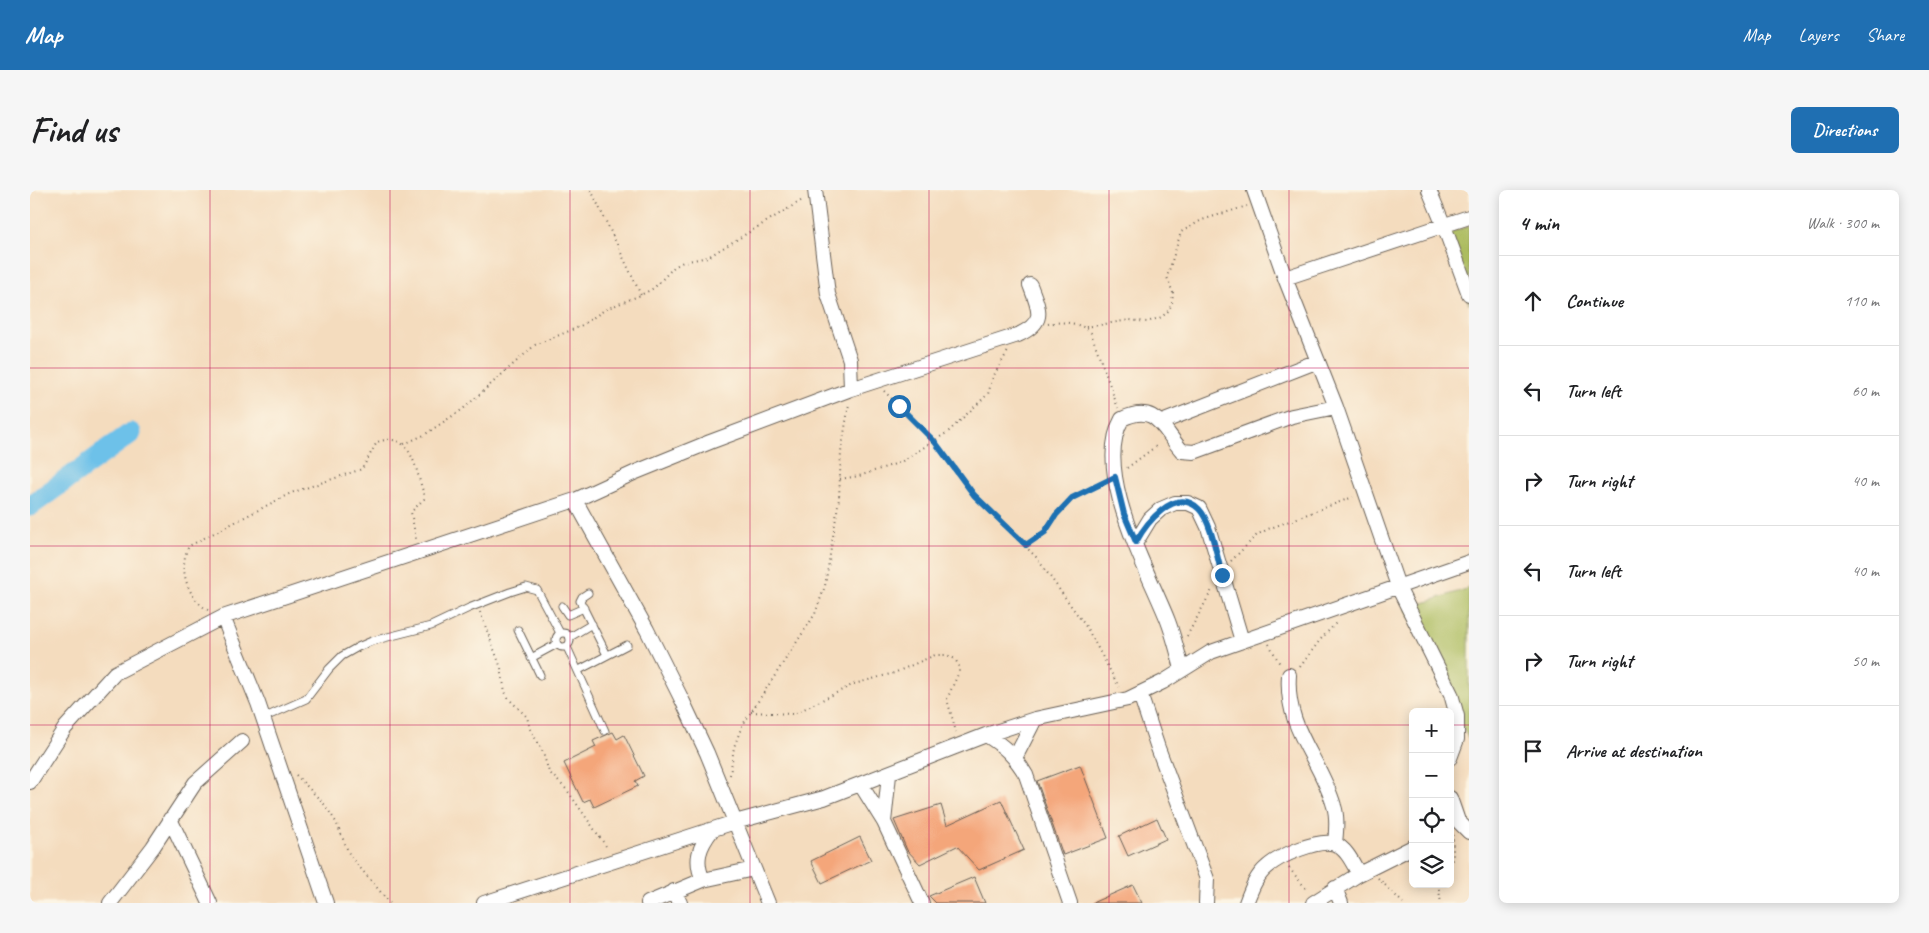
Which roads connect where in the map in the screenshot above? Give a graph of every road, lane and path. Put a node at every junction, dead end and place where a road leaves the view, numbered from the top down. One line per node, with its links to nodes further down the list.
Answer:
1 (591, 190): 10 (path)
2 (1429, 190): 6 (street)
3 (815, 191): 10 (path); 15 (street)
4 (1257, 196): 7 (street); 11 (path)
5 (1469, 217): 6 (street)
6 (1444, 226): 7 (street); 9 (street)
7 (1285, 278): 13 (street)
8 (1030, 285): 12 (street)
9 (1469, 294)
10 (641, 295): 21 (path)
11 (1086, 328): 12 (path); 17 (path)
12 (1023, 332): 14 (street); 20 (path)
13 (1318, 361): 16 (street); 18 (street)
14 (875, 382): 15 (street); 20 (path)
15 (852, 389): 23 (path); 25 (street)
16 (1336, 407): 19 (street); 24 (street)
17 (1122, 419): 18 (street); 22 (street)
18 (1162, 422): 19 (street)
19 (1168, 435): 22 (path)
20 (935, 442): 23 (path); 27 (path)
21 (404, 444): 28 (path); 36 (path)
22 (1115, 477): 26 (street); 27 (path)
23 (840, 479): 55 (path)
24 (1366, 493): 30 (path); 31 (street)
25 (575, 500): 28 (street); 68 (street)
26 (1136, 542): 30 (street); 47 (street)
27 (1026, 545): 54 (path)
28 (416, 552): 36 (street)
29 (1469, 562): 31 (street)
30 (1222, 575): 43 (street); 47 (path)
31 (1399, 588): 41 (street); 62 (street)
32 (588, 593): 35 (lane)
33 (477, 604): 40 (lane); 56 (lane); 78 (path)
34 (562, 606): 35 (lane)
35 (584, 608): 38 (lane)
36 (223, 617): 56 (street); 66 (street)
37 (1343, 618): 53 (path)
38 (592, 624): 42 (lane); 48 (lane)
39 (518, 630): 49 (lane)
40 (560, 633): 42 (lane); 44 (lane)
41 (1261, 634): 43 (street); 53 (path)
42 (570, 637): 46 (lane)
43 (1242, 641): 50 (street)
44 (557, 644): 46 (lane); 49 (lane)
45 (627, 644): 48 (lane)
46 (567, 646): 51 (lane)
47 (1178, 653): 50 (street)
48 (607, 655): 51 (lane)
49 (531, 658): 52 (lane)
50 (1182, 669): 54 (street)
51 (579, 670): 58 (lane)
52 (540, 675)
53 (1289, 676): 75 (street)
54 (1134, 697): 57 (street); 96 (street)
55 (751, 712): 61 (path); 68 (path)
56 (263, 718): 64 (street)
57 (1034, 719): 59 (street); 63 (street)
58 (605, 731)
59 (986, 735): 61 (street); 63 (street)
60 (242, 741): 69 (street)
61 (959, 746): 65 (street)
62 (1452, 753)
63 (1016, 758): 95 (street)
64 (280, 769): 89 (street); 90 (path)
65 (889, 775): 67 (street); 71 (street)
66 (30, 782)
67 (861, 785): 70 (street); 71 (street)
68 (723, 796): 70 (street)
69 (170, 819): 87 (street); 88 (street)
70 (735, 822): 73 (street); 80 (street)
71 (884, 822): 94 (street)
72 (1454, 824): 74 (street)
73 (712, 830): 78 (street); 82 (street)
74 (1469, 832)
75 (1335, 844): 77 (street); 81 (street)
76 (1409, 849): 79 (street)
77 (1282, 858): 86 (path); 97 (street)
78 (614, 860): 91 (street)
79 (1372, 868): 81 (street); 99 (path)
80 (754, 869): 82 (street); 93 (street)
81 (1359, 874): 83 (street)
82 (703, 880): 85 (street)
83 (1335, 888): 86 (street); 98 (street)
84 (1439, 888): 100 (path)
85 (677, 897): 92 (street)
86 (1314, 902)
87 (110, 903)
88 (210, 903)
89 (326, 903)
90 (390, 903)
91 (484, 903)
92 (648, 903)
93 (768, 903)
94 (922, 903)
95 (1070, 903)
96 (1206, 903)
97 (1246, 903)
98 (1341, 903)
99 (1403, 903)
100 (1441, 903)

